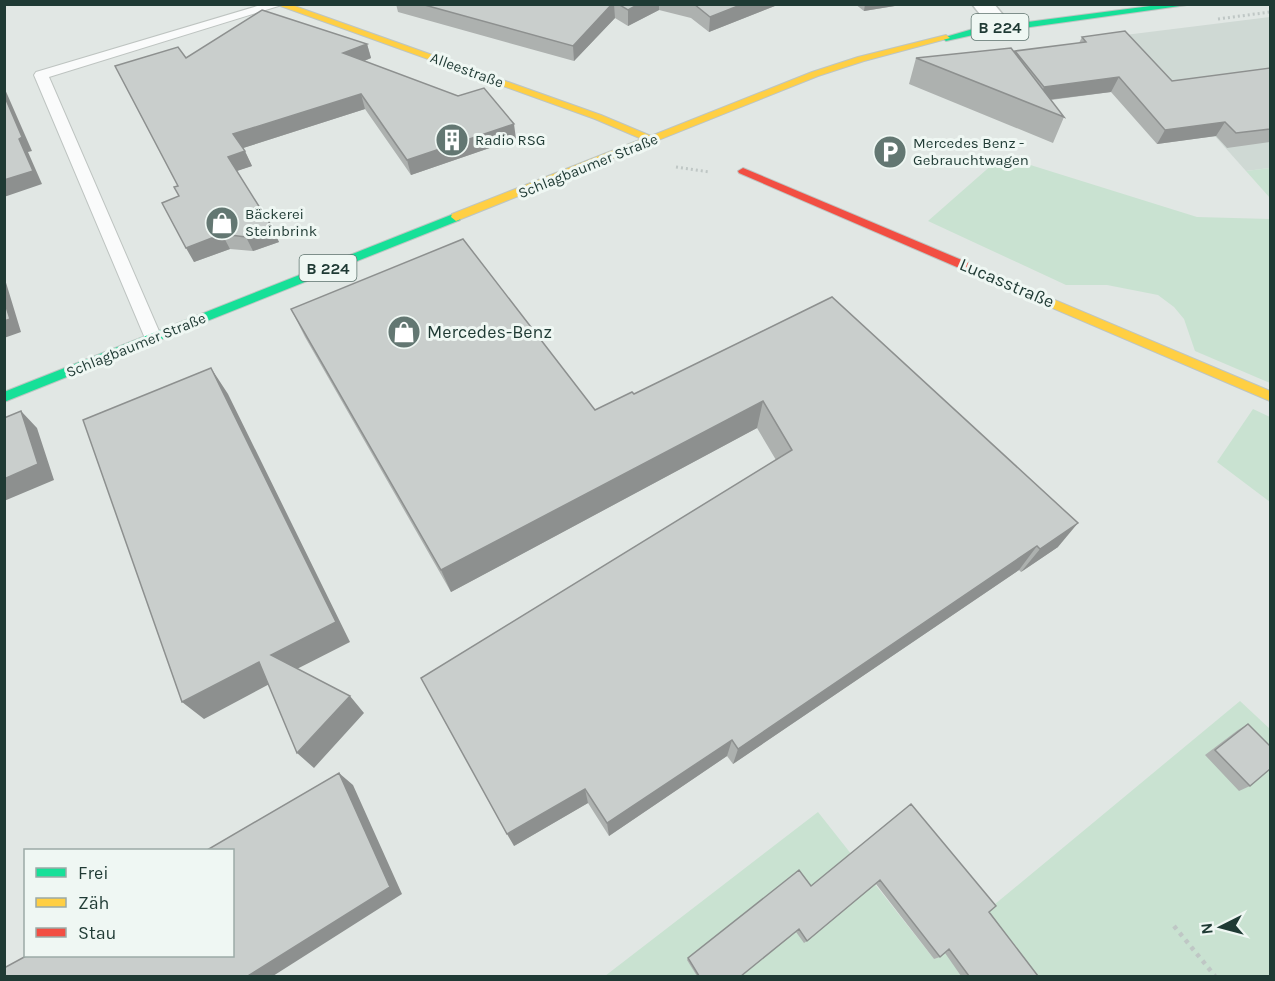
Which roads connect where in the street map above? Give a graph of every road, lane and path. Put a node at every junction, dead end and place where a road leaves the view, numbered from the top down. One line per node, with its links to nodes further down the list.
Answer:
1 (279, 4): 5 (main road, Alleestraße); 7 (lane)
2 (982, 4): 4 (street)
3 (1190, 4): 4 (main road, Schlagbaumer Straße / B 224)
4 (1002, 27): 5 (main road, Schlagbaumer Straße / B 224)
5 (652, 140): 7 (main road, Schlagbaumer Straße / B 224)
6 (743, 171): 8 (main road, Lucasstraße)
7 (153, 338): 9 (main road, Schlagbaumer Straße / B 224)
8 (1270, 396)
9 (4, 397)
10 (1174, 926): 11 (path)
11 (1215, 976)

